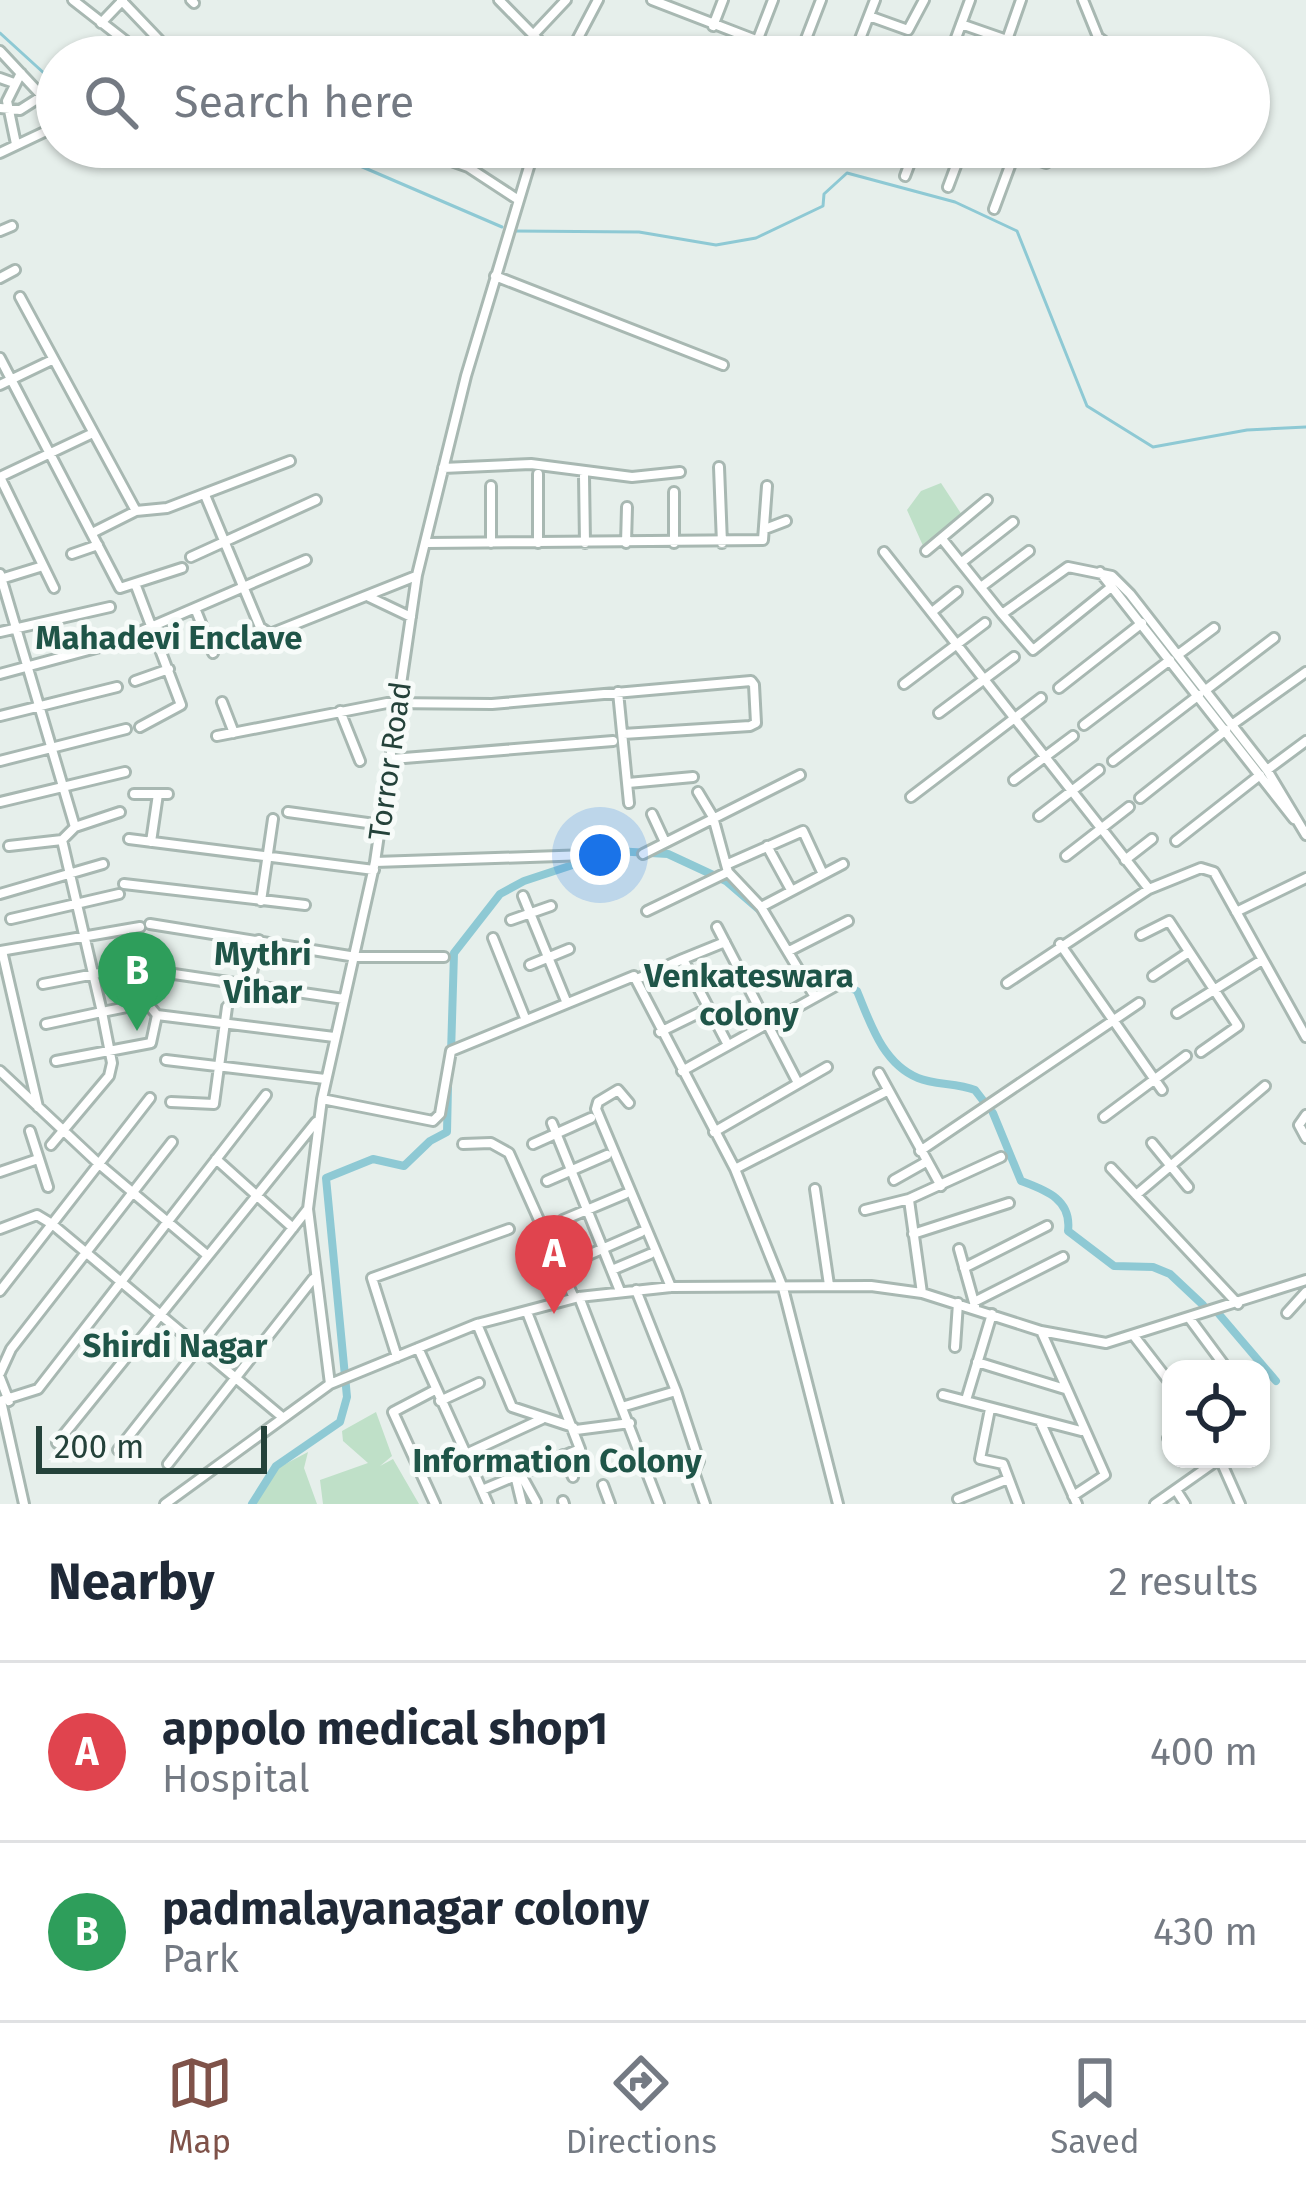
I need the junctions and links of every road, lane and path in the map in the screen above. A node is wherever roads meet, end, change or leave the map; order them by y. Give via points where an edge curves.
1 (73, 0) edge
2 (122, 0) edge
3 (566, 0) edge
4 (598, 0) edge
5 (652, 0) edge
6 (723, 0) edge
7 (773, 0) edge
8 (820, 0) edge
9 (874, 0) edge
10 (924, 0) edge
11 (970, 0) edge
12 (1021, 0) edge
13 (1083, 0) edge
14 (502, 1) edge
15 (869, 16) junction
16 (101, 22) junction
17 (961, 24) junction
18 (713, 26) junction
19 (534, 34) joint
20 (119, 36) edge
21 (156, 36) edge
22 (579, 36) edge
23 (743, 36) edge
24 (760, 36) edge
25 (807, 36) edge
26 (861, 36) edge
27 (957, 36) edge
28 (995, 36) edge
29 (1008, 36) edge
30 (1098, 36) edge
31 (0, 51) edge
32 (21, 73) junction
33 (0, 78) edge
34 (14, 83) junction
35 (36, 89) edge
36 (36, 100) edge
37 (4, 109) edge
38 (36, 135) edge
39 (16, 144) junction
40 (0, 153) edge
41 (470, 168) edge
42 (528, 168) edge
43 (908, 168) edge
44 (956, 168) edge
45 (1009, 168) edge
46 (905, 176) dead end
47 (949, 187) dead end
48 (517, 199) junction
49 (994, 209) dead end
50 (12, 226) dead end
51 (0, 231) edge
52 (15, 270) dead end
53 (495, 276) junction
54 (0, 278) edge
55 (20, 297) dead end
56 (0, 358) edge
57 (52, 360) junction
58 (723, 365) dead end
59 (13, 381) junction
60 (0, 385) edge
61 (93, 433) junction
62 (52, 453) junction
63 (290, 461) dead end
64 (719, 467) dead end
65 (443, 468) junction
66 (680, 472) dead end
67 (538, 474) dead end
68 (584, 476) dead end
69 (491, 486) dead end
70 (767, 486) dead end
71 (674, 492) dead end
72 (205, 494) junction
73 (316, 500) dead end
74 (987, 500) dead end
75 (627, 507) dead end
76 (136, 511) junction
77 (786, 521) dead end
78 (1013, 523) dead end
79 (764, 529) junction
80 (92, 533) junction
81 (942, 539) junction
82 (426, 542) junction
83 (224, 543) junction
84 (491, 543) junction
85 (538, 543) junction
86 (585, 543) junction
87 (626, 543) junction
88 (674, 543) junction
89 (722, 543) junction
90 (98, 545) junction
91 (926, 551) dead end
92 (1029, 551) dead end
93 (884, 552) dead end
94 (72, 554) dead end
95 (191, 557) dead end
96 (306, 560) dead end
97 (962, 562) junction
98 (43, 566) junction
99 (182, 568) dead end
100 (1100, 572) junction
101 (417, 575) junction
102 (1, 578) edge
103 (136, 586) junction
104 (243, 587) junction
105 (981, 587) junction
106 (54, 588) dead end
107 (1110, 588) junction
108 (957, 592) dead end
109 (368, 596) junction
110 (1130, 603) junction
111 (110, 607) dead end
112 (194, 608) junction
113 (932, 612) junction
114 (1002, 614) junction
115 (411, 617) junction
116 (985, 623) dead end
117 (1142, 623) junction
118 (20, 626) junction
119 (153, 627) junction
120 (1214, 628) dead end
121 (0, 632) edge
122 (130, 636) dead end
123 (1274, 638) dead end
124 (111, 644) dead end
125 (956, 644) junction
126 (214, 653) dead end
127 (1014, 657) dead end
128 (1175, 657) junction
129 (31, 668) junction
130 (169, 669) junction
131 (1306, 672) edge
132 (0, 674) edge
133 (984, 680) junction
134 (135, 681) dead end
135 (904, 683) dead end
136 (117, 687) dead end
137 (1059, 688) dead end
138 (618, 692) junction
139 (1203, 692) junction
140 (1041, 698) dead end
141 (222, 702) dead end
142 (399, 705) junction
143 (42, 706) junction
144 (340, 711) junction
145 (939, 713) dead end
146 (0, 716) edge
147 (1014, 718) junction
148 (1084, 725) dead end
149 (140, 727) dead end
150 (1230, 727) junction
151 (125, 729) dead end
152 (235, 733) junction
153 (623, 734) junction
154 (217, 736) dead end
155 (1073, 736) dead end
156 (613, 741) dead end
157 (1302, 744) edge
158 (53, 747) junction
159 (1306, 756) edge
160 (1044, 757) junction
161 (392, 759) junction
162 (1113, 760) dead end
163 (0, 761) edge
164 (360, 761) dead end
165 (1099, 770) dead end
166 (125, 772) dead end
167 (1264, 773) junction
168 (800, 775) dead end
169 (693, 778) dead end
170 (1014, 780) dead end
171 (628, 783) junction
172 (65, 788) junction
173 (698, 792) dead end
174 (1072, 792) junction
175 (134, 794) dead end
176 (910, 797) dead end
177 (1140, 798) dead end
178 (0, 802) edge
179 (629, 802) dead end
180 (1130, 807) dead end
181 (120, 812) dead end
182 (288, 812) dead end
183 (652, 814) dead end
184 (1040, 816) dead end
185 (713, 817) junction
186 (273, 819) dead end
187 (382, 825) junction
188 (75, 827) junction
189 (1101, 829) junction
190 (1306, 835) edge
191 (130, 838) dead end
192 (1152, 839) dead end
193 (62, 840) junction
194 (1176, 841) dead end
195 (152, 842) junction
196 (665, 842) junction
197 (9, 846) dead end
198 (767, 846) junction
199 (588, 854) dead end
200 (643, 854) dead end
201 (267, 855) junction
202 (1066, 856) dead end
203 (1125, 860) junction
204 (103, 864) dead end
205 (843, 864) dead end
206 (375, 866) junction
207 (728, 868) junction
208 (822, 872) junction
209 (71, 875) junction
210 (1306, 878) edge
211 (124, 884) dead end
212 (790, 888) junction
213 (1149, 889) junction
214 (0, 894) edge
215 (118, 894) dead end
216 (523, 896) dead end
217 (261, 901) junction
218 (77, 904) junction
219 (305, 905) dead end
220 (551, 906) dead end
221 (761, 907) junction
222 (647, 911) dead end
223 (1236, 911) junction
224 (530, 914) junction
225 (11, 919) dead end
226 (511, 920) dead end
227 (848, 921) dead end
228 (717, 927) dead end
229 (84, 935) junction
230 (1141, 935) dead end
231 (493, 938) dead end
232 (259, 940) junction
233 (725, 942) junction
234 (1060, 944) junction
235 (569, 949) dead end
236 (1, 951) edge
237 (789, 951) junction
238 (1189, 952) junction
239 (356, 957) junction
240 (445, 957) dead end
241 (548, 957) junction
242 (683, 959) junction
243 (1262, 959) junction
244 (157, 962) dead end
245 (530, 965) dead end
246 (94, 974) junction
247 (174, 974) dead end
248 (1153, 976) dead end
249 (637, 979) junction
250 (250, 982) junction
251 (842, 982) dead end
252 (1007, 983) dead end
253 (44, 984) dead end
254 (1214, 990) junction
255 (815, 997) junction
256 (344, 999) junction
257 (566, 1001) junction
258 (1139, 1003) dead end
259 (227, 1006) dead end
260 (709, 1008) junction
261 (102, 1012) junction
262 (1177, 1013) dead end
263 (157, 1015) junction
264 (525, 1018) junction
265 (1113, 1021) junction
266 (46, 1024) dead end
267 (766, 1024) junction
268 (225, 1025) junction
269 (660, 1032) junction
270 (334, 1037) junction
271 (1306, 1037) edge
272 (728, 1046) junction
273 (110, 1048) junction
274 (1201, 1052) dead end
275 (1186, 1056) dead end
276 (166, 1060) dead end
277 (56, 1061) dead end
278 (219, 1066) junction
279 (827, 1067) dead end
280 (0, 1071) edge
281 (682, 1071) junction
282 (879, 1073) dead end
283 (325, 1079) junction
284 (1155, 1080) junction
285 (798, 1083) junction
286 (1265, 1086) dead end
287 (1162, 1090) dead end
288 (887, 1091) junction
289 (266, 1095) dead end
290 (150, 1098) dead end
291 (322, 1099) junction
292 (171, 1102) dead end
293 (629, 1103) dead end
294 (38, 1109) junction
295 (1306, 1115) edge
296 (1104, 1117) dead end
297 (591, 1118) dead end
298 (319, 1119) junction
299 (552, 1123) dead end
300 (31, 1131) dead end
301 (63, 1132) junction
302 (714, 1132) junction
303 (556, 1134) junction
304 (1306, 1138) edge
305 (172, 1142) dead end
306 (1152, 1143) dead end
307 (464, 1144) dead end
308 (533, 1144) dead end
309 (51, 1145) dead end
310 (920, 1151) junction
311 (607, 1155) dead end
312 (1001, 1157) dead end
313 (38, 1159) junction
314 (216, 1159) junction
315 (926, 1162) junction
316 (99, 1165) junction
317 (1171, 1165) junction
318 (1111, 1168) dead end
319 (735, 1169) junction
320 (571, 1171) junction
321 (0, 1172) edge
322 (894, 1180) dead end
323 (548, 1181) dead end
324 (940, 1186) junction
325 (48, 1187) dead end
326 (1188, 1187) dead end
327 (815, 1190) dead end
328 (132, 1193) junction
329 (625, 1194) dead end
330 (256, 1195) junction
331 (1136, 1195) junction
332 (909, 1199) junction
333 (1009, 1203) dead end
334 (308, 1209) junction
335 (587, 1210) junction
336 (865, 1210) dead end
337 (563, 1220) dead end
338 (166, 1221) junction
339 (52, 1224) junction
340 (1048, 1226) dead end
341 (293, 1228) junction
342 (0, 1229) edge
343 (509, 1229) dead end
344 (640, 1232) dead end
345 (913, 1234) junction
346 (603, 1248) junction
347 (958, 1249) dead end
348 (90, 1253) junction
349 (650, 1253) dead end
350 (207, 1255) junction
351 (1063, 1257) dead end
352 (579, 1258) dead end
353 (964, 1268) junction
354 (612, 1270) junction
355 (313, 1279) junction
356 (124, 1280) junction
357 (1306, 1280) edge
358 (829, 1285) junction
359 (671, 1287) junction
360 (783, 1288) junction
361 (636, 1290) junction
362 (620, 1291) junction
363 (0, 1292) edge
364 (1306, 1292) edge
365 (922, 1293) junction
366 (576, 1298) junction
367 (958, 1303) junction
368 (1238, 1304) junction
369 (974, 1305) junction
370 (161, 1311) junction
371 (526, 1312) junction
372 (1287, 1313) dead end
373 (992, 1314) junction
374 (1190, 1319) junction
375 (477, 1324) junction
376 (1041, 1331) junction
377 (1135, 1336) junction
378 (200, 1345) junction
379 (955, 1347) dead end
380 (418, 1348) junction
381 (397, 1357) junction
382 (1220, 1360) edge
383 (977, 1362) junction
384 (1162, 1372) edge
385 (0, 1376) edge
386 (235, 1376) junction
387 (478, 1382) dead end
388 (330, 1384) junction
389 (1065, 1389) junction
390 (435, 1390) junction
391 (676, 1391) junction
392 (943, 1395) dead end
393 (966, 1400) junction
394 (3, 1401) edge
395 (440, 1401) junction
396 (625, 1406) junction
397 (990, 1408) junction
398 (281, 1417) junction
399 (542, 1419) junction
400 (1039, 1420) junction
401 (630, 1423) junction
402 (574, 1428) junction
403 (1083, 1432) junction
404 (57, 1444) dead end
405 (118, 1450) dead end
406 (466, 1454) junction
407 (563, 1455) junction
408 (168, 1464) dead end
409 (1207, 1468) edge
410 (1223, 1468) edge
411 (518, 1474) junction
412 (572, 1477) dead end
413 (1008, 1479) junction
414 (603, 1485) dead end
415 (482, 1490) junction
416 (1176, 1490) junction
417 (958, 1499) dead end
418 (1075, 1500) edge
419 (536, 1502) edge
420 (485, 1503) edge
421 (24, 1504) edge
422 (165, 1504) edge
423 (435, 1504) edge
424 (522, 1504) edge
425 (610, 1504) edge
426 (658, 1504) edge
427 (705, 1504) edge
428 (838, 1504) edge
429 (1018, 1504) edge
430 (1155, 1504) edge
431 (1186, 1504) edge
432 (1240, 1504) edge

1 - 16 street
2 - 16 street
2 - 21 street
3 - 19 street
4 - 22 street
5 - 18 street
6 - 18 street
7 - 24 street
8 - 25 street
9 - 15 street
10 - 15 street via 908,30
11 - 17 street
12 - 29 street
13 - 30 street
14 - 19 street
15 - 26 street
16 - 20 street
17 - 27 street
17 - 28 street
18 - 23 street
31 - 32 street
32 - 34 street
32 - 35 street
33 - 34 street
34 - 37 street
36 - 37 street
37 - 39 street
38 - 39 street
39 - 40 street
41 - 48 street
42 - 48 street, Torror Road
43 - 46 street
44 - 47 street
45 - 49 street
48 - 53 street, Torror Road
50 - 51 street
52 - 54 street
53 - 58 street
53 - 65 street, Torror Road
55 - 57 street
56 - 59 street
57 - 59 street
57 - 61 street
59 - 60 street
59 - 62 street
61 - 62 street
61 - 76 street
62 - 80 street
62 - 98 street via 0,477
63 - 72 street
64 - 89 street
65 - 66 street
65 - 82 street, Torror Road
67 - 85 street
68 - 86 street
69 - 84 street
70 - 79 street
71 - 88 street
72 - 76 street
72 - 83 street
73 - 83 street
74 - 81 street
75 - 87 street
76 - 80 street
77 - 79 street
78 - 97 street
79 - 89 street via 763,540
80 - 90 street
81 - 91 street
81 - 97 street
82 - 84 street
82 - 101 street, Torror Road
83 - 95 street
83 - 104 street
84 - 85 street
85 - 86 street
86 - 87 street
87 - 88 street
88 - 89 street
90 - 94 street
90 - 103 street via 120,588
92 - 105 street
93 - 113 street
96 - 104 street
97 - 105 street
98 - 102 street
98 - 106 street
99 - 103 street
100 - 107 street
100 - 110 street
100 - 114 street via 1063,570
101 - 109 street
101 - 115 street, Torror Road
102 - 118 street
103 - 119 street
104 - 109 street via 260,627 277,635
104 - 112 street
105 - 114 street
107 - 110 street
107 - 114 street via 1033,650
108 - 113 street
109 - 115 street
110 - 117 street
110 - 128 street
111 - 118 street
112 - 119 street
112 - 126 street
113 - 125 street
115 - 142 street, Torror Road
116 - 125 street
117 - 128 street
117 - 137 street
118 - 121 street
118 - 129 street
119 - 122 street
119 - 130 street
120 - 128 street
123 - 139 street
124 - 129 street
125 - 133 street
125 - 135 street
127 - 133 street
128 - 139 street
128 - 148 street
129 - 132 street
129 - 143 street
130 - 134 street
130 - 149 street via 179,708
131 - 150 street
133 - 145 street
133 - 147 street
136 - 143 street
138 - 142 street
138 - 153 street
138 - 153 street via 751,681 756,690 750,726
139 - 150 street
139 - 162 street
140 - 147 street
141 - 152 street
142 - 144 street
142 - 161 street, Torror Road
143 - 146 street
143 - 158 street
144 - 152 street
144 - 164 street
147 - 160 street
147 - 176 street
150 - 167 street
150 - 177 street
151 - 158 street
152 - 154 street
153 - 171 street
155 - 160 street
156 - 161 street
157 - 159 street
157 - 167 street
158 - 163 street
158 - 172 street
160 - 170 street
160 - 174 street
161 - 187 street, Torror Road
165 - 174 street
166 - 172 street
167 - 190 street
167 - 194 street
168 - 185 street
169 - 171 street
171 - 179 street
172 - 178 street
172 - 188 street
173 - 185 street
174 - 184 street
174 - 189 street
175 - 195 street via 163,794
180 - 189 street
181 - 188 street
182 - 187 street
183 - 196 street
185 - 196 street
185 - 207 street
186 - 201 street
187 - 206 street, Torror Road
188 - 193 street
189 - 202 street
189 - 203 street
191 - 195 street
192 - 203 street
193 - 197 street
193 - 209 street
195 - 201 street
196 - 200 street
198 - 207 street
198 - 208 street via 803,831
198 - 212 street
199 - 206 street
201 - 206 street
201 - 217 street
203 - 213 street
204 - 209 street
205 - 208 street
206 - 239 street, Torror Road
207 - 221 street
207 - 222 street
208 - 212 street
209 - 214 street
209 - 218 street
210 - 223 street
211 - 217 street
212 - 221 street
213 - 223 street via 1210,869
213 - 234 street
215 - 218 street
216 - 224 street
217 - 219 street
218 - 225 street
218 - 229 street
220 - 224 street
221 - 237 street
223 - 243 street
224 - 226 street
224 - 241 street
227 - 237 street
228 - 233 street
229 - 232 street via 145,925
229 - 236 street
229 - 246 street
230 - 238 street via 1168,921
231 - 264 street
232 - 239 street
232 - 250 street
233 - 242 street
233 - 267 street
234 - 252 street
234 - 265 street
235 - 241 street
236 - 294 street
237 - 255 street
238 - 248 street
238 - 254 street
239 - 240 street
239 - 256 street, Torror Road
241 - 245 street
241 - 257 street
242 - 249 street
242 - 260 street
243 - 254 street
243 - 271 street
244 - 246 street
246 - 253 street
246 - 261 street
247 - 250 street
249 - 257 street via 629,975
249 - 269 street
250 - 256 street
251 - 255 street
254 - 262 street
254 - 274 street via 1238,1026
255 - 267 street
256 - 270 street, Torror Road
257 - 264 street
258 - 265 street
259 - 268 street
260 - 269 street
260 - 272 street
261 - 263 street via 147,1003
261 - 266 street
261 - 273 street
263 - 268 street
263 - 273 street via 151,1043
264 - 291 street via 451,1051 433,1121
265 - 284 street
265 - 310 street
267 - 272 street
267 - 285 street
268 - 270 street
268 - 278 street
269 - 281 street
270 - 283 street, Torror Road
272 - 281 street
273 - 277 street
273 - 301 street via 109,1076
275 - 284 street
276 - 278 street
278 - 283 street
278 - 292 street via 213,1105
279 - 285 street
280 - 294 street
281 - 302 street
282 - 288 street
283 - 291 street, Torror Road
284 - 287 street
284 - 296 street
285 - 302 street
286 - 317 street
288 - 310 street
288 - 319 street
289 - 314 street
290 - 316 street
291 - 298 street, Torror Road
293 - 359 street via 618,1090 596,1109
294 - 301 street
295 - 304 street via 1298,1125
297 - 303 street
298 - 330 street
298 - 334 street, Torror Road
299 - 303 street
300 - 313 street
301 - 309 street
301 - 316 street
302 - 319 street
303 - 308 street
303 - 320 street
305 - 328 street
306 - 317 street
307 - 366 street via 491,1143 509,1153
310 - 315 street
311 - 320 street
312 - 324 street
313 - 321 street
313 - 325 street
314 - 330 street
314 - 338 street
315 - 322 street
315 - 324 street
316 - 328 street
316 - 339 street
317 - 326 street
317 - 331 street
318 - 331 street
319 - 360 street
320 - 323 street
320 - 335 street
324 - 332 street
327 - 358 street
328 - 338 street
328 - 348 street
329 - 335 street
330 - 341 street
330 - 350 street
331 - 368 street
332 - 336 street
332 - 345 street
333 - 345 street
334 - 341 street
334 - 355 street, Torror Road
335 - 337 street
335 - 346 street
338 - 350 street
338 - 356 street
339 - 342 street via 38,1215
339 - 348 street
339 - 363 street
340 - 353 street
341 - 378 street
343 - 381 street via 372,1278
344 - 346 street
345 - 365 street
346 - 352 street
346 - 354 street
347 - 353 street
348 - 356 street
348 - 385 street via 10,1349
349 - 354 street
350 - 370 street
351 - 369 street
353 - 369 street
354 - 362 street
355 - 386 street
355 - 388 street, Torror Road
356 - 370 street
356 - 394 street via 38,1390
357 - 368 street
358 - 360 street
358 - 365 street
359 - 360 street
359 - 361 street
360 - 428 street
361 - 362 street
361 - 391 street
362 - 366 street
364 - 372 street
365 - 367 street
366 - 371 street
366 - 396 street
367 - 369 street
367 - 379 street
368 - 374 street
369 - 373 street
370 - 378 street
370 - 404 street
371 - 375 street
371 - 402 street
373 - 376 street
373 - 383 street
374 - 377 street
374 - 382 street
375 - 380 street
375 - 399 street via 512,1407
376 - 377 street via 1106,1343
376 - 389 street
377 - 384 street
378 - 386 street
378 - 405 street
380 - 381 street
380 - 390 street
381 - 388 street
383 - 389 street
383 - 393 street
385 - 394 street
386 - 398 street
386 - 408 street
387 - 395 street
388 - 398 street
389 - 403 street
390 - 395 street
390 - 423 street via 394,1412
391 - 396 street
391 - 427 street
392 - 393 street
393 - 397 street
394 - 421 street
395 - 406 street
396 - 401 street
397 - 400 street
397 - 413 street via 980,1459 1001,1462
398 - 422 street
399 - 402 street
399 - 406 street
400 - 403 street
400 - 418 street
401 - 402 street
401 - 426 street
402 - 407 street via 580,1449
403 - 418 street via 1105,1475
406 - 415 street
407 - 411 street
407 - 412 street
409 - 416 street
410 - 432 street
411 - 415 street
411 - 419 street
411 - 424 street
413 - 417 street
413 - 429 street
414 - 425 street
415 - 420 street
416 - 430 street
416 - 431 street

